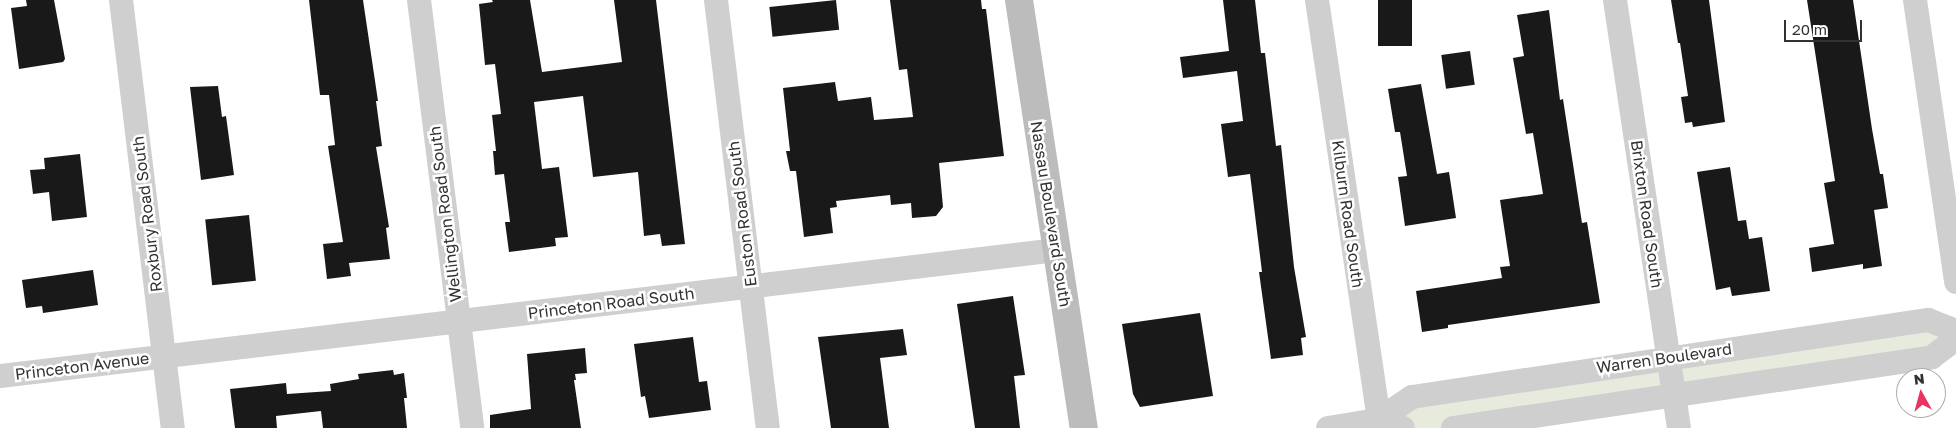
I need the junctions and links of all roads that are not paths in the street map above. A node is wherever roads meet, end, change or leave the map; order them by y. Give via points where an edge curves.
1 (121, 0) edge
2 (419, 0) edge
3 (716, 0) edge
4 (1019, 0) edge
5 (1317, 0) edge
6 (1615, 0) edge
7 (1915, 0) edge
8 (1057, 250) junction
9 (1956, 282) edge
10 (751, 286) junction
11 (458, 321) junction
12 (1956, 331) edge
13 (1956, 339) edge
14 (165, 356) junction
15 (1668, 358) junction
16 (0, 376) edge
17 (1674, 396) junction
18 (1379, 424) edge
19 (173, 428) edge
20 (472, 428) edge
21 (768, 428) edge
22 (1084, 428) edge
23 (1328, 428) edge
24 (1403, 428) edge
25 (1453, 428) edge
26 (1678, 428) edge

1 - 14 street, Roxbury Road South
2 - 11 street, Wellington Road South
3 - 10 street, Euston Road South
4 - 8 main road, Nassau Boulevard South
5 - 18 street, Kilburn Road South
6 - 15 street, Brixton Road South
7 - 9 street
8 - 10 street, Princeton Road South
8 - 22 main road, Nassau Boulevard South
10 - 11 street, Princeton Road South
10 - 21 street, Euston Road South
11 - 14 street, Princeton Road South
11 - 20 street, Wellington Road South
12 - 15 street, Warren Boulevard via 1928,320
13 - 17 street via 1932,357
14 - 16 street, Princeton Avenue
14 - 19 street, Roxbury Road South
15 - 17 street, Brixton Road South
15 - 18 street, Warren Boulevard via 1412,397
17 - 25 street
17 - 26 street, Brixton Road South
18 - 23 street, Warren Boulevard
18 - 24 street, Warren Boulevard

